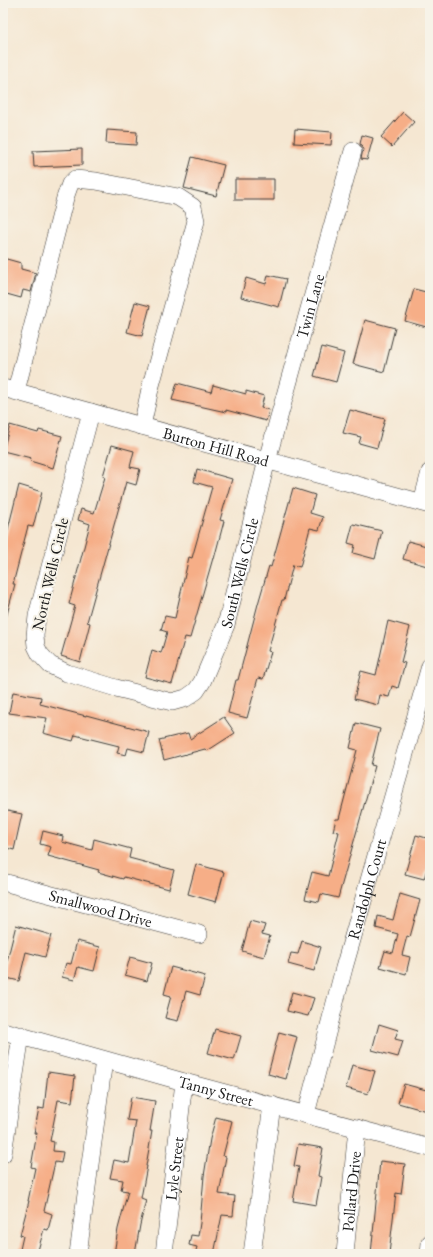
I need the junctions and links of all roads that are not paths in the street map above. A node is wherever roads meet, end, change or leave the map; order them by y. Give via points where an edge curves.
1 (353, 151) dead end
2 (9, 390) edge
3 (91, 412) junction
4 (142, 426) junction
5 (267, 460) junction
6 (430, 472) edge
7 (426, 504) edge
8 (430, 666) edge
9 (202, 682) joint
10 (3, 882) edge
11 (199, 934) dead end
12 (3, 1031) edge
13 (21, 1036) junction
14 (104, 1060) junction
15 (184, 1082) junction
16 (272, 1105) junction
17 (306, 1114) junction
18 (357, 1128) junction
19 (430, 1148) edge
20 (3, 1154) edge
21 (430, 1243) edge
22 (78, 1254) edge
23 (164, 1254) edge
24 (252, 1254) edge
25 (345, 1254) edge
26 (429, 1254) edge

1 - 5 street, Twin Lane
2 - 3 street, Burton Hill Road
2 - 4 street via 70,184 76,179 96,181 178,197 193,207 196,221
3 - 4 street, Burton Hill Road
3 - 9 street, North Wells Circle via 37,616 36,646 50,664 67,673 172,702 186,698 196,691
4 - 5 street, Burton Hill Road
5 - 7 street, Burton Hill Road
5 - 9 street, South Wells Circle via 226,625
6 - 7 street
8 - 17 street, Randolph Court via 344,968
10 - 11 street, Smallwood Drive
12 - 13 street, Tanny Street
13 - 14 street, Tanny Street
13 - 20 street
14 - 15 street, Tanny Street
14 - 22 street
15 - 16 street, Tanny Street
15 - 23 street, Lyle Street
16 - 17 street, Tanny Street
16 - 24 street
17 - 18 street, Tanny Street
18 - 19 street, Tanny Street
18 - 25 street, Pollard Drive
21 - 26 street

